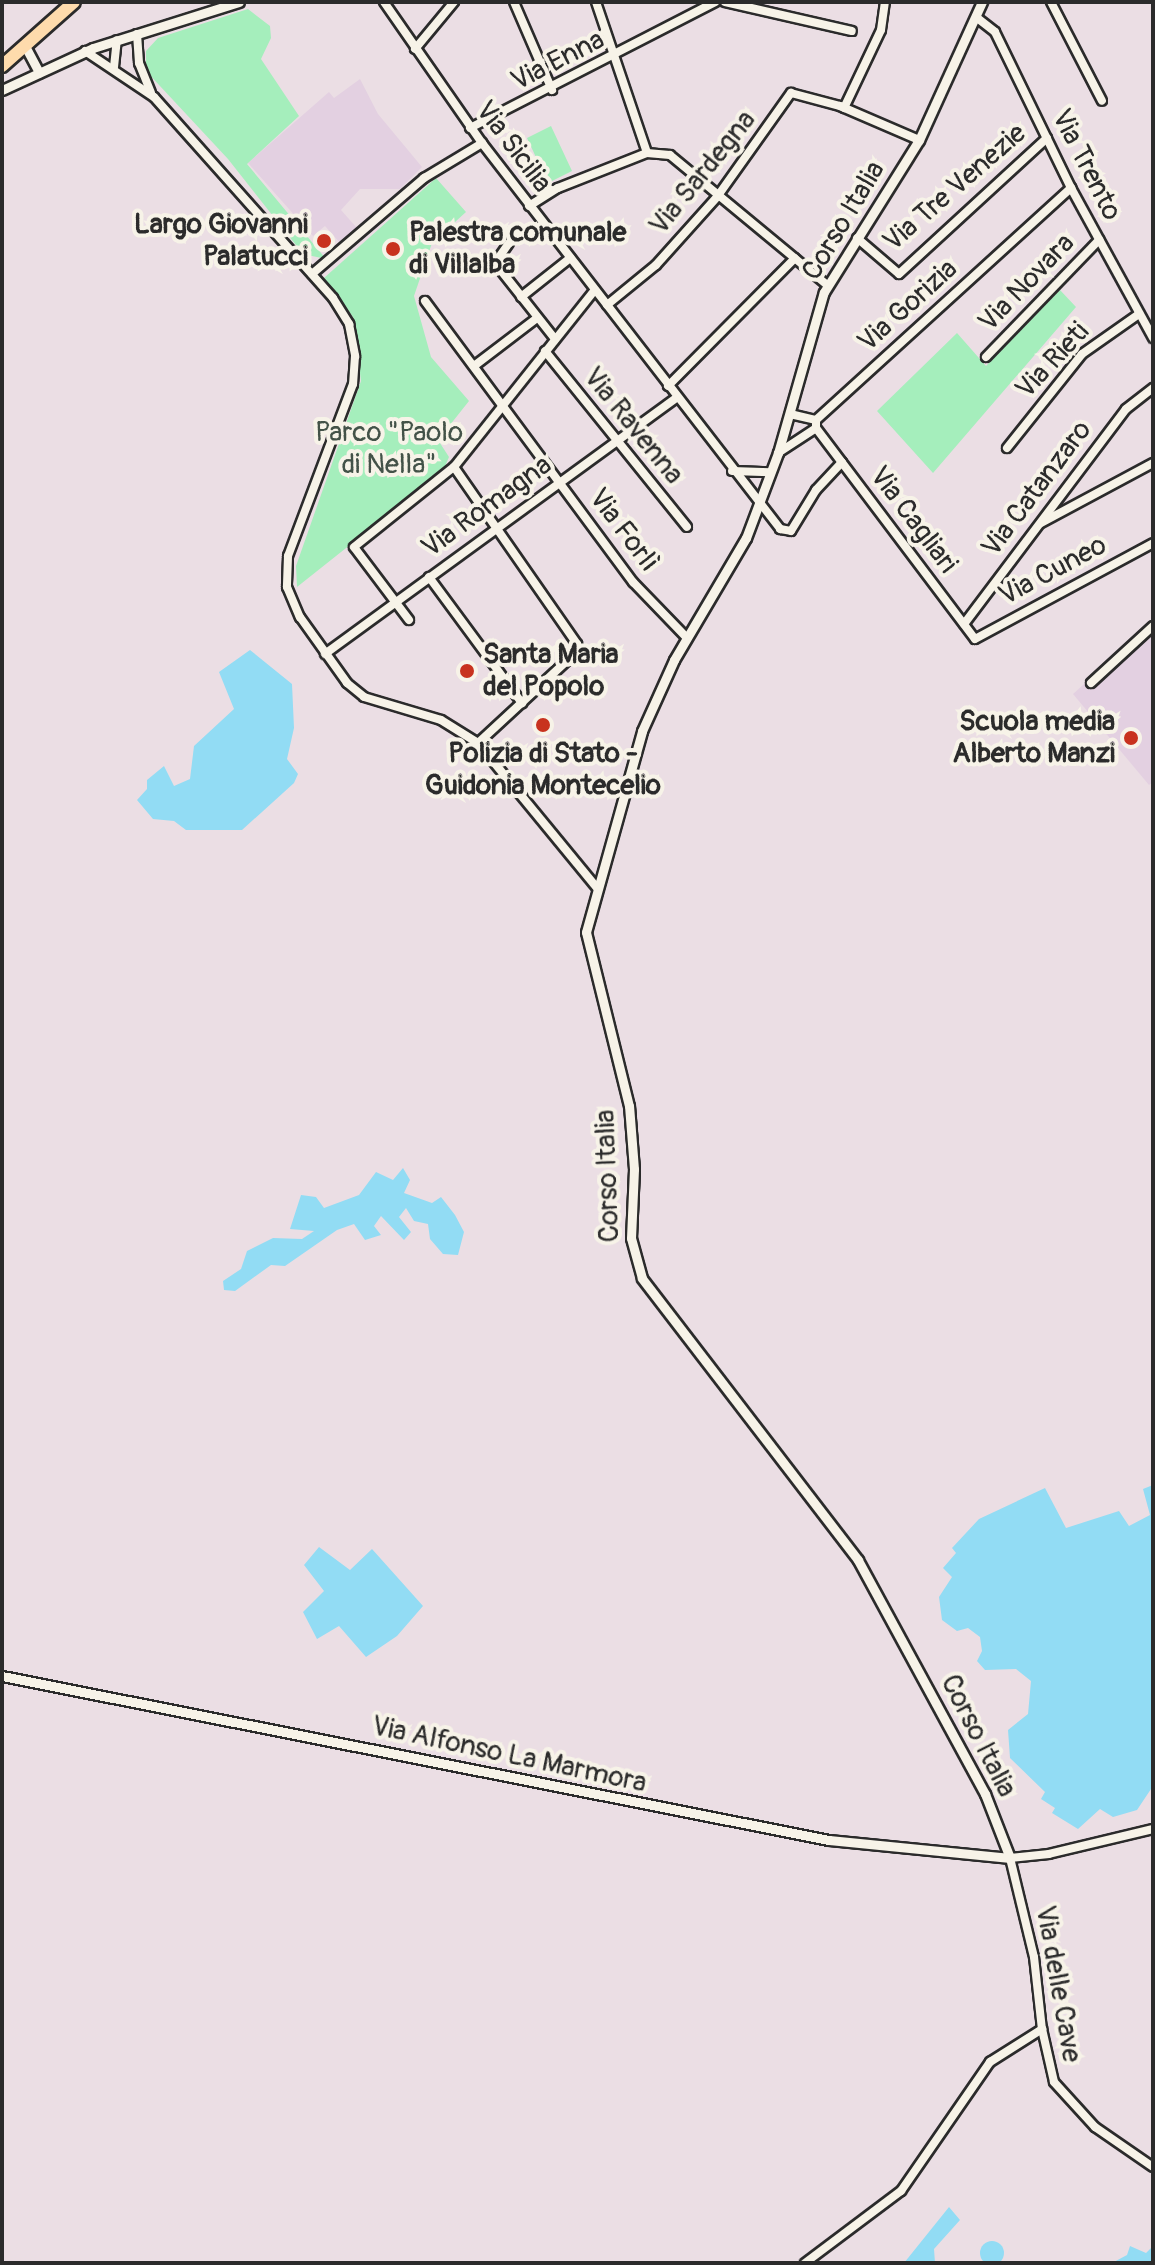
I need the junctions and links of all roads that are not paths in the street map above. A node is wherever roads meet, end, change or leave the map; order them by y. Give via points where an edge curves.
1 (74, 2) edge
2 (239, 2) edge
3 (384, 2) edge
4 (454, 2) edge
5 (514, 2) edge
6 (596, 2) edge
7 (715, 2) edge
8 (725, 2) edge
9 (885, 2) edge
10 (982, 2) edge
11 (1051, 2) edge
12 (704, 5) edge
13 (976, 17) junction
14 (852, 31) dead end
15 (137, 34) junction
16 (117, 40) junction
17 (25, 46) junction
18 (415, 49) junction
19 (85, 51) junction
20 (617, 56) junction
21 (2, 66) edge
22 (114, 67) junction
23 (39, 72) junction
24 (2, 90) edge
25 (552, 90) junction
26 (154, 97) junction
27 (1102, 101) dead end
28 (844, 108) junction
29 (470, 128) junction
30 (1047, 138) junction
31 (919, 140) junction
32 (482, 143) junction
33 (647, 153) junction
34 (1071, 188) junction
35 (717, 197) junction
36 (529, 206) junction
37 (857, 238) junction
38 (1099, 240) junction
39 (509, 243) dead end
40 (570, 258) junction
41 (795, 258) junction
42 (312, 274) junction
43 (827, 285) junction
44 (595, 290) junction
45 (521, 297) junction
46 (425, 301) dead end
47 (607, 305) junction
48 (1139, 314) junction
49 (537, 318) junction
50 (1153, 338) edge
51 (555, 339) junction
52 (545, 351) junction
53 (986, 357) dead end
54 (474, 366) junction
55 (668, 386) junction
56 (1153, 388) edge
57 (676, 398) junction
58 (502, 404) junction
59 (790, 414) junction
60 (816, 424) junction
61 (617, 441) junction
62 (1007, 448) dead end
63 (778, 453) junction
64 (842, 462) junction
65 (1153, 463) edge
66 (454, 467) junction
67 (731, 471) junction
68 (770, 472) junction
69 (560, 482) junction
70 (757, 506) junction
71 (1036, 525) junction
72 (498, 527) junction
73 (687, 527) dead end
74 (1153, 543) edge
75 (429, 577) junction
76 (395, 601) junction
77 (409, 620) dead end
78 (964, 624) junction
79 (1153, 626) edge
80 (687, 638) junction
81 (975, 639) joint
82 (325, 654) junction
83 (1091, 683) dead end
84 (522, 703) junction
85 (478, 743) junction
86 (597, 888) junction
87 (2, 1676) edge
88 (1153, 1829) edge
89 (1010, 1858) junction
90 (1042, 2029) junction
91 (1153, 2167) edge
92 (805, 2263) edge

1 - 17 main road
2 - 15 street
3 - 18 street, Via Sicilia
4 - 18 street
5 - 25 street
6 - 20 street
7 - 12 street, Via Enna
8 - 14 street
9 - 28 street via 881,30
10 - 13 street, Corso Italia
11 - 27 street
12 - 20 street, Via Enna
13 - 30 street, Via Trento via 995,32
13 - 31 street, Corso Italia
15 - 16 street
15 - 26 street via 139,63
16 - 19 street
16 - 22 street
17 - 21 main road
17 - 23 street
18 - 29 street, Via Sicilia
19 - 22 street
19 - 23 street
20 - 25 street, Via Enna
20 - 33 street
22 - 26 street
23 - 24 street
25 - 29 street, Via Enna
26 - 42 street
28 - 31 street
28 - 35 street, Via Sardegna via 791,93
29 - 32 street, Via Sicilia
30 - 34 street, Via Trento
30 - 37 street, Via Tre Venezie via 899,274
31 - 37 street, Corso Italia
32 - 36 street, Via Sicilia
32 - 42 street via 424,178
33 - 35 street via 667,153
33 - 36 street via 558,188
34 - 38 street, Via Trento
34 - 60 street, Via Gorizia
35 - 41 street
35 - 47 street, Via Sardegna via 656,265
36 - 40 street, Via Sicilia
37 - 43 street, Corso Italia
38 - 48 street, Via Trento
38 - 53 street, Via Novara
39 - 45 street via 495,263
40 - 44 street, Via Sicilia
40 - 45 street
41 - 43 street
41 - 55 street
42 - 82 street via 347,320 355,356 351,391 286,570 290,597
43 - 59 street, Corso Italia
44 - 47 street, Via Sicilia
44 - 51 street
45 - 49 street
46 - 54 street, Via Forlì
47 - 55 street, Via Sicilia
48 - 50 street, Via Trento
48 - 62 street, Via Rieti via 1082,354
49 - 51 street
49 - 54 street
51 - 52 street
52 - 58 street
52 - 61 street, Via Ravenna
54 - 58 street, Via Forlì
55 - 57 street, Via Sicilia
56 - 71 street, Via Catanzaro via 1126,409
57 - 61 street, Via Romagna
57 - 67 street, Via Sicilia
58 - 66 street
58 - 69 street, Via Forlì
59 - 60 street
59 - 63 street, Corso Italia
60 - 63 street, Via Gorizia
60 - 64 street, Via Cagliari
61 - 69 street, Via Romagna
61 - 73 street, Via Ravenna
63 - 68 street, Corso Italia
64 - 70 street, Via Sicilia via 816,490 790,532 782,531
64 - 78 street, Via Cagliari
65 - 71 street
66 - 72 street
66 - 76 street via 354,547
67 - 68 street
67 - 70 street, Via Sicilia
68 - 70 street, Corso Italia
69 - 72 street, Via Romagna
69 - 80 street, Via Forlì via 633,582
70 - 80 street, Corso Italia via 741,548
71 - 78 street, Via Catanzaro
72 - 75 street, Via Romagna
72 - 84 street via 573,634 574,653
74 - 81 street, Via Cuneo
75 - 76 street, Via Romagna
75 - 84 street
76 - 77 street
76 - 82 street, Via Romagna
78 - 81 street, Via Cagliari
79 - 83 street
80 - 86 street, Corso Italia via 638,743
82 - 85 street via 364,697 441,720
84 - 85 street
85 - 86 street
86 - 89 street, Corso Italia via 586,936 629,1106 634,1169 631,1238 639,1272 664,1313 812,1494 858,1560 985,1794
87 - 89 street, Via Alfonso La Marmora via 829,1840
88 - 89 street
89 - 90 street, Via delle Cave via 1034,1957
90 - 91 street, Via delle Cave via 1062,2096 1123,2150
90 - 92 street via 1007,2047 982,2071 901,2191

